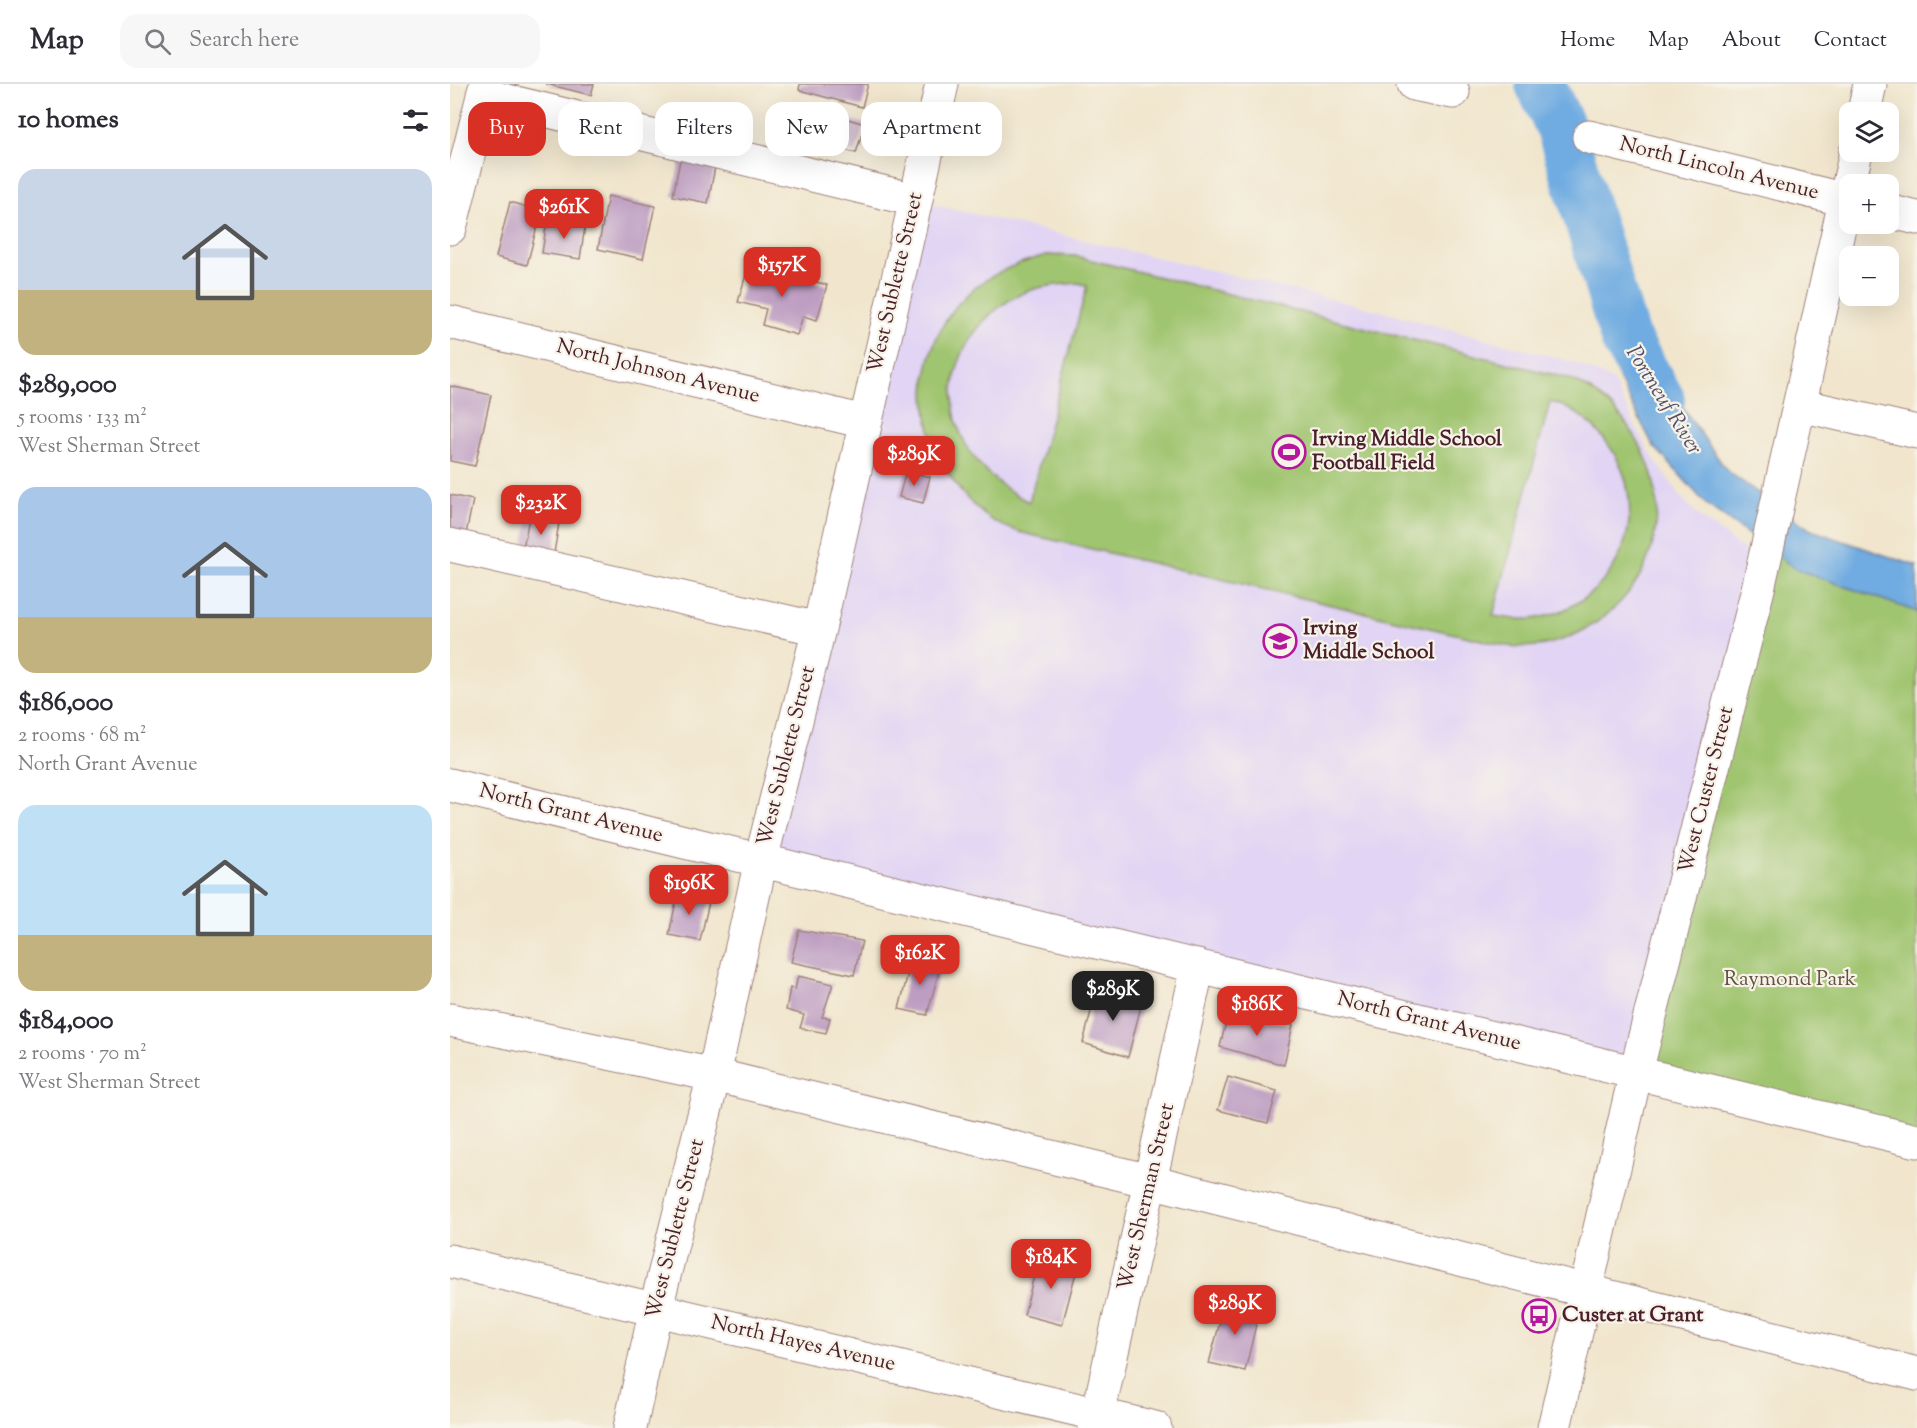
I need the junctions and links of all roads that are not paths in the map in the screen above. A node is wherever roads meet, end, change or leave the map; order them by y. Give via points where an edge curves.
1 (942, 84) edge
2 (1414, 84) edge
3 (1870, 84) edge
4 (484, 90) edge
5 (1453, 92) dead end
6 (1866, 102) edge
7 (1589, 137) dead end
8 (1839, 199) edge
9 (915, 200) junction
10 (1899, 214) edge
11 (1917, 218) edge
12 (450, 228) edge
13 (1840, 234) edge
14 (450, 322) edge
15 (1800, 405) junction
16 (865, 422) junction
17 (1917, 432) edge
18 (450, 545) edge
19 (819, 629) junction
20 (450, 785) edge
21 (761, 860) junction
22 (1198, 966) junction
23 (450, 1020) edge
24 (1636, 1072) junction
25 (714, 1075) junction
26 (1917, 1141) edge
27 (1150, 1181) junction
28 (450, 1261) edge
29 (1586, 1290) junction
30 (656, 1308) junction
31 (1917, 1374) edge
32 (1096, 1421) edge
33 (630, 1428) edge
34 (1155, 1428) edge
35 (1554, 1428) edge

1 - 9 street, West Sublette Street
2 - 5 street
3 - 6 street
4 - 9 street
4 - 12 street
7 - 8 street, North Lincoln Avenue
9 - 16 street, West Sublette Street
10 - 11 street
13 - 15 street, West Custer Street
14 - 16 street, North Johnson Avenue
15 - 17 street
15 - 24 street, West Custer Street via 1758,589
16 - 19 street, West Sublette Street
18 - 19 street
19 - 21 street, West Sublette Street
20 - 21 street, North Grant Avenue
21 - 22 street, North Grant Avenue
21 - 25 street, West Sublette Street
22 - 24 street, North Grant Avenue
22 - 27 street, West Sherman Street
23 - 25 street
24 - 26 street, North Grant Avenue
24 - 29 street, West Custer Street
25 - 27 street
25 - 30 street, West Sublette Street
27 - 29 street
27 - 32 street, West Sherman Street
28 - 30 street, North Hayes Avenue
29 - 31 street
29 - 35 street, West Custer Street
30 - 32 street, North Hayes Avenue
30 - 33 street, West Sublette Street
32 - 34 street, North Hayes Avenue

